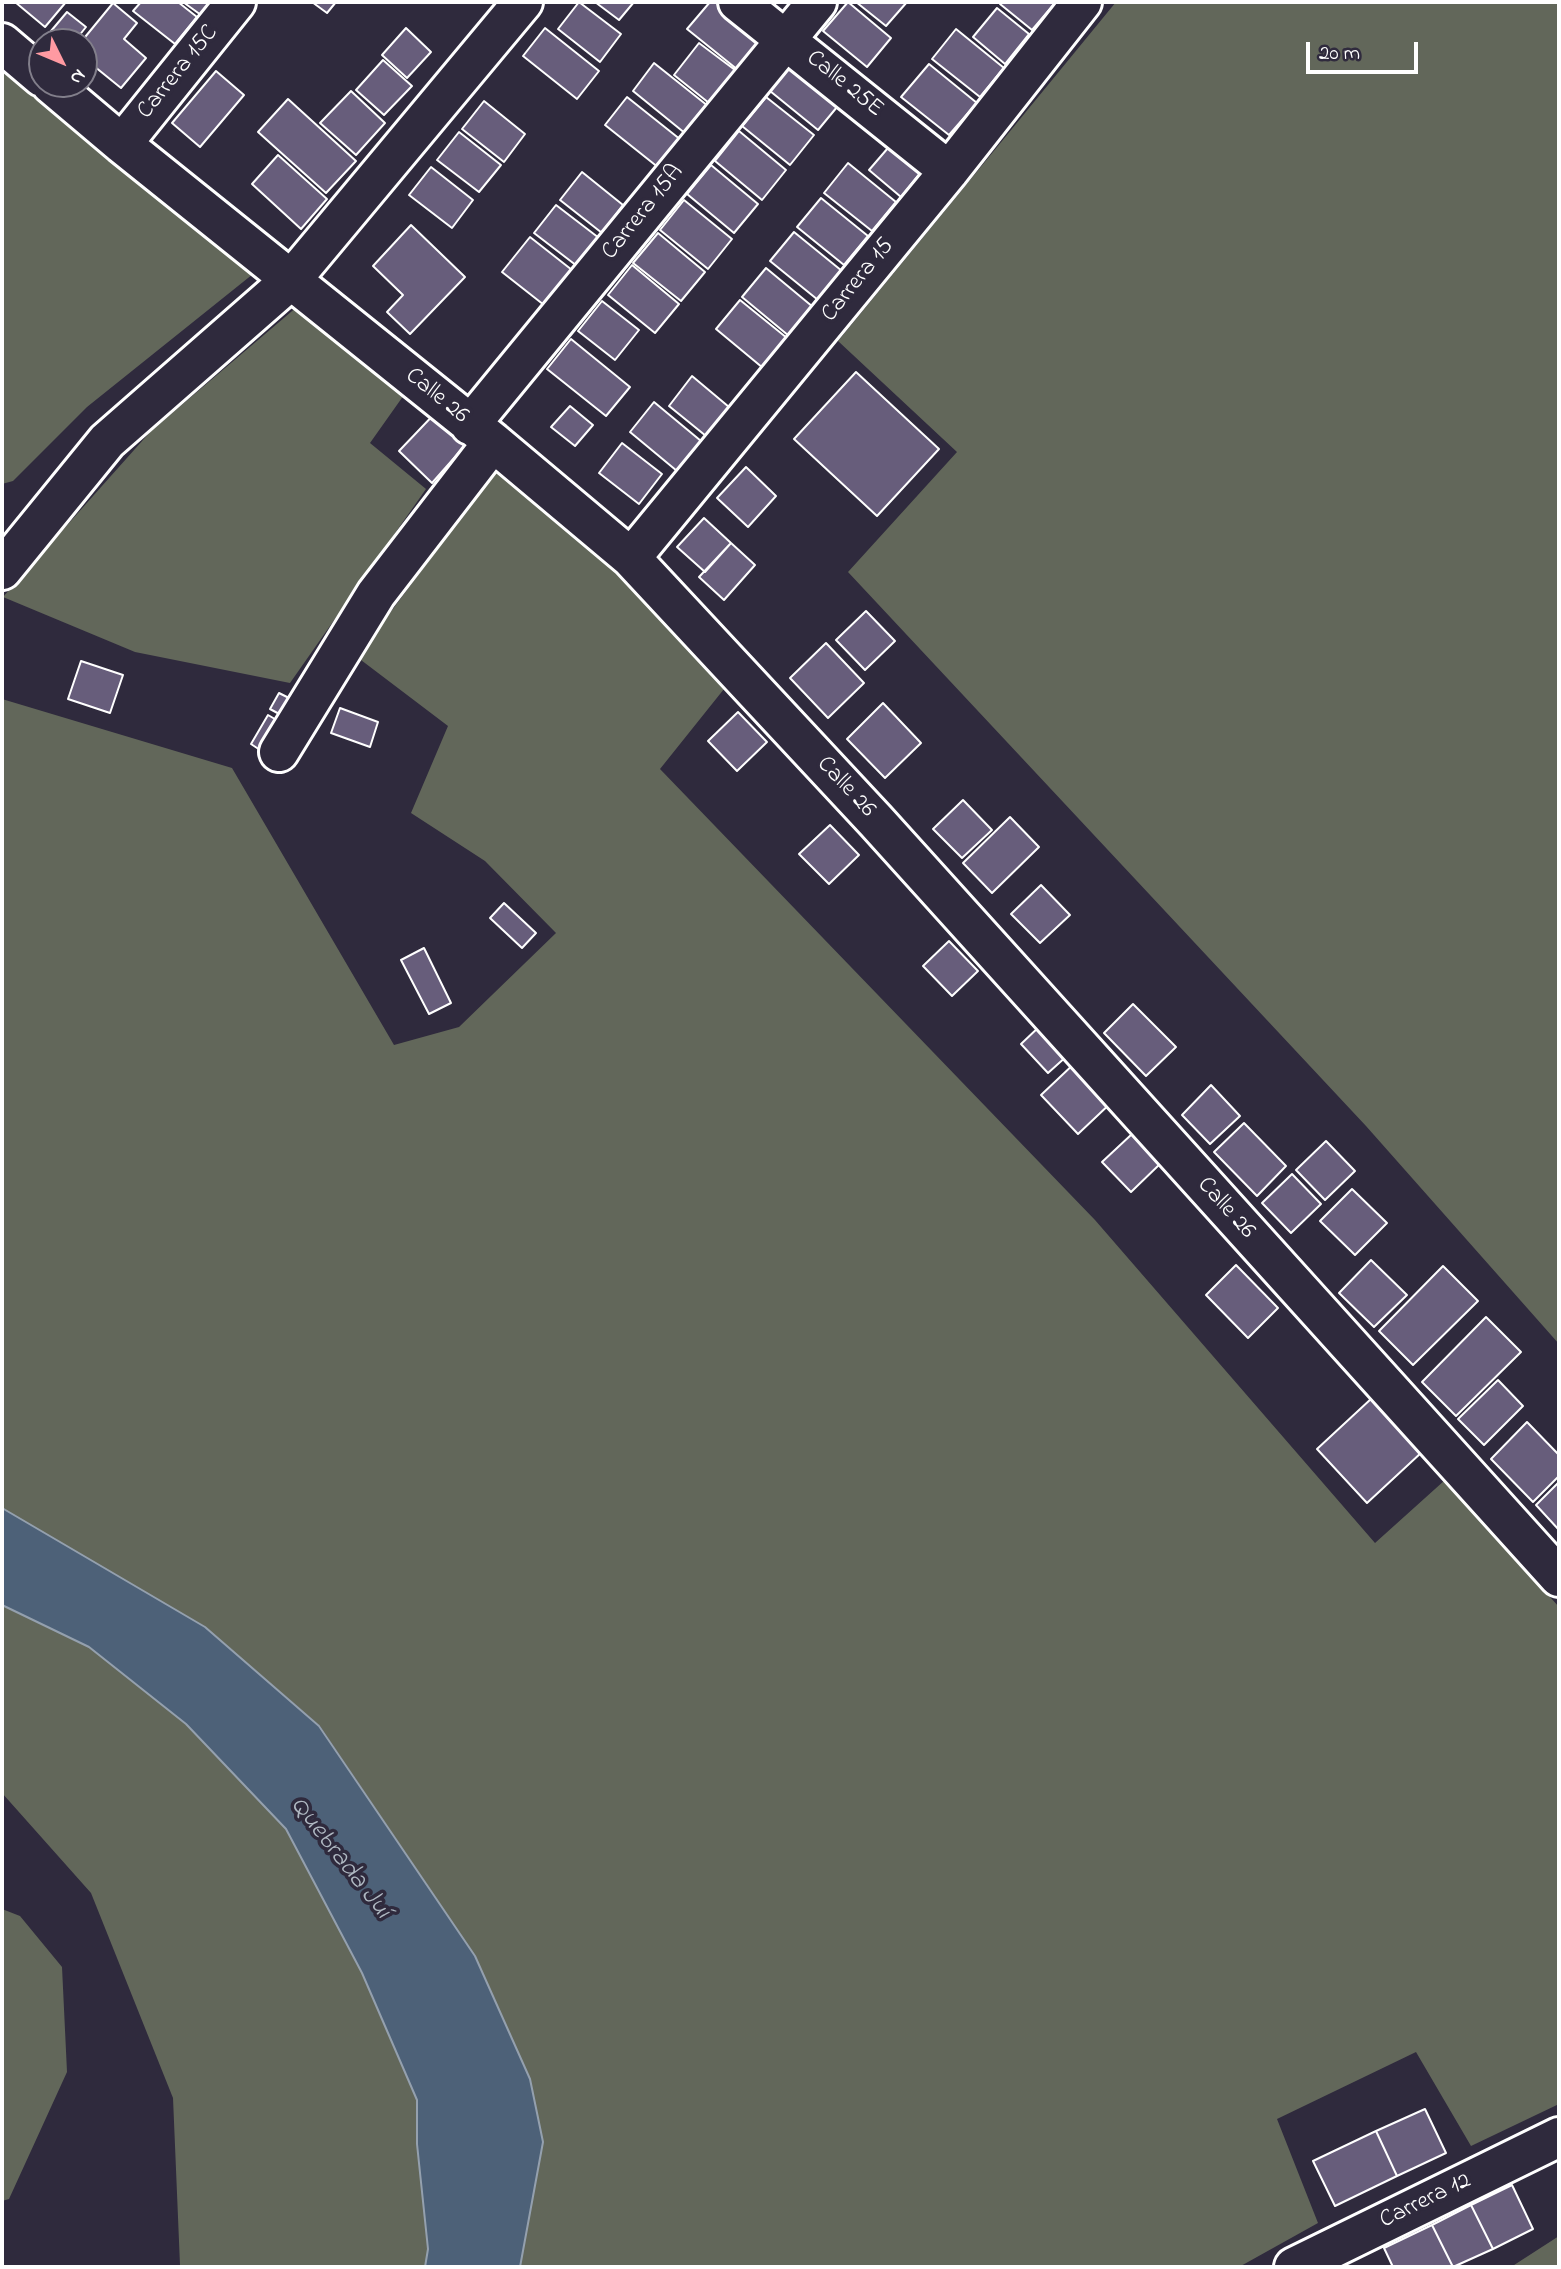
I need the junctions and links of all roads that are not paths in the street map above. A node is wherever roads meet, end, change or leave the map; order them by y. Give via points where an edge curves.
1 (236, 2) edge
2 (523, 2) edge
3 (738, 2) edge
4 (817, 2) edge
5 (1082, 2) edge
6 (787, 39) junction
7 (2, 43) edge
8 (28, 65) edge
9 (68, 98) edge
10 (122, 144) junction
11 (950, 170) junction
12 (292, 279) junction
13 (482, 434) junction
14 (631, 558) junction
15 (2, 570) edge
16 (279, 752) dead end
17 (1559, 1577) edge
18 (1559, 2137) edge
19 (1294, 2267) edge

1 - 10 street, Carrera 15C
2 - 12 street
3 - 6 street, Calle 25E
4 - 6 street, Carrera 15A
5 - 11 street, Carrera 15
6 - 11 street, Calle 25E
6 - 13 street, Carrera 15A
7 - 8 street
9 - 10 street, Calle 26
10 - 12 street, Calle 26
11 - 14 street, Carrera 15
12 - 13 street, Calle 26
12 - 15 street via 107,441
13 - 14 street, Calle 26
13 - 16 street, Carrera 15A
14 - 17 street, Calle 26 via 885,831
18 - 19 street, Carrera 12

